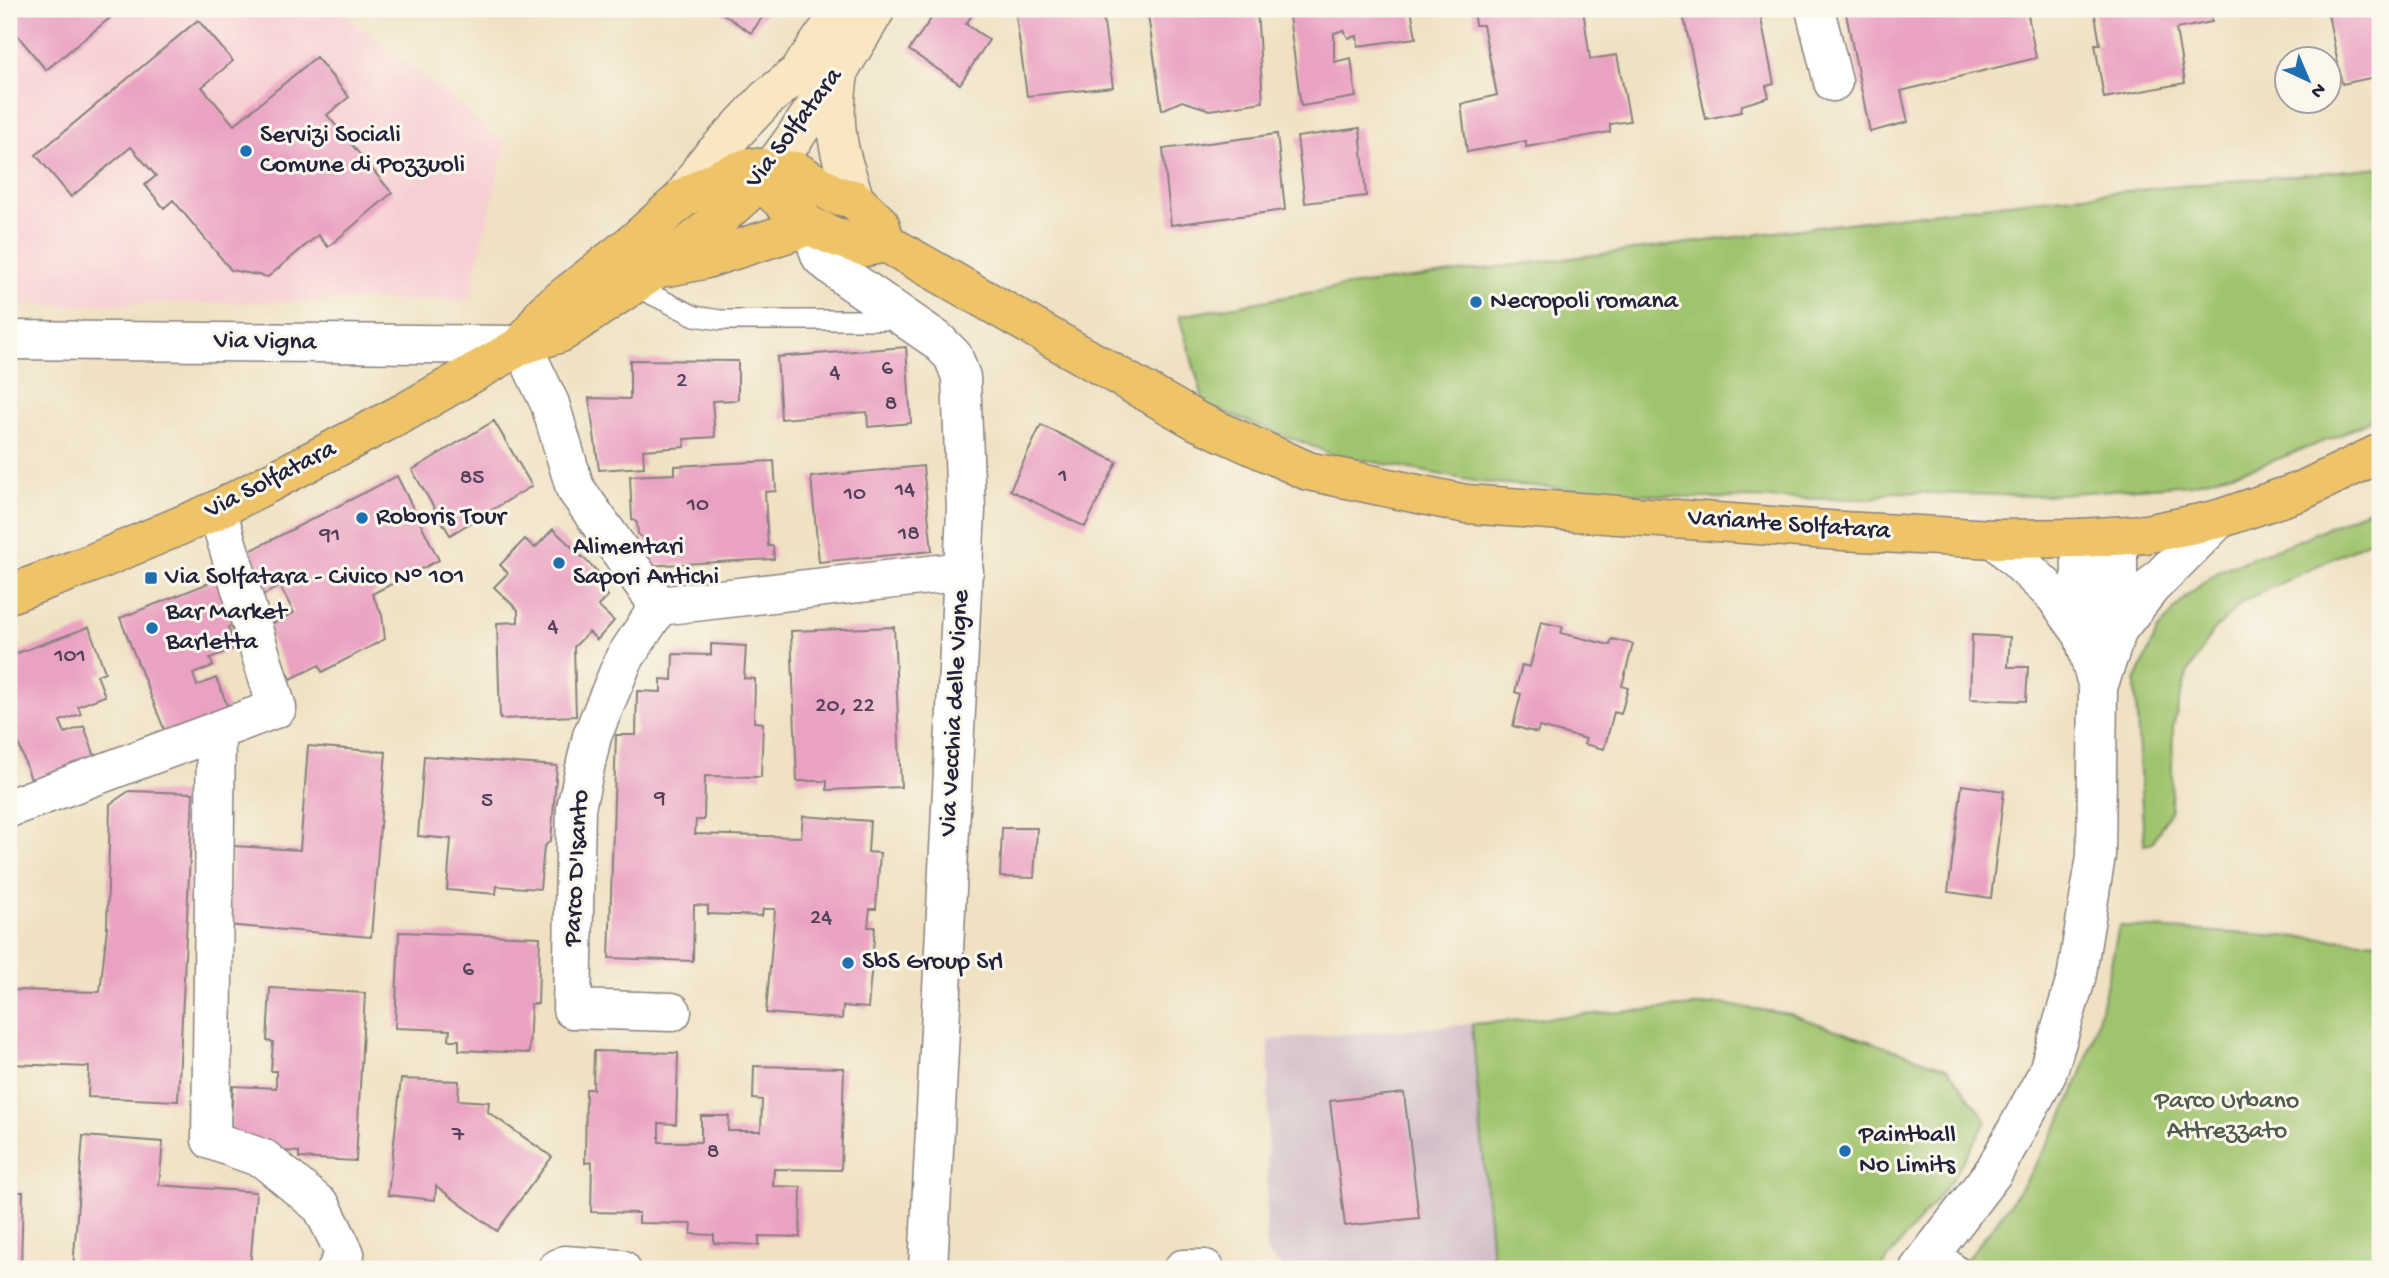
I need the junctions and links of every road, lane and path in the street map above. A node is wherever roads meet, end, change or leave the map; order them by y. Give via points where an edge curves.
1 (843, 9) edge
2 (876, 9) edge
3 (1815, 9) edge
4 (840, 71) junction
5 (799, 73) junction
6 (1833, 82) dead end
7 (772, 168) junction
8 (683, 198) junction
9 (854, 200) junction
10 (810, 226) junction
11 (886, 243) junction
12 (645, 277) junction
13 (899, 313) junction
14 (9, 340) edge
15 (522, 345) junction
16 (2380, 453) edge
17 (218, 510) junction
18 (2219, 519) junction
19 (2118, 536) junction
20 (1995, 538) junction
21 (2080, 538) junction
22 (964, 571) junction
23 (9, 594) edge
24 (659, 606) junction
25 (2100, 632) junction
26 (216, 731) junction
27 (9, 808) edge
28 (672, 1012) dead end
29 (1939, 1262) edge
30 (337, 1269) edge
31 (557, 1269) edge
32 (621, 1269) edge
33 (928, 1269) edge
34 (1183, 1269) edge
35 (1205, 1269) edge

1 - 5 main road, Via Solfatara
2 - 4 main road, Via Solfatara
3 - 6 street
4 - 7 main road, Via Solfatara
4 - 9 main road via 835,103 839,147
5 - 7 main road via 779,110 770,147
5 - 8 main road, Via Solfatara via 766,99 704,165
7 - 8 main road via 749,167
7 - 9 main road via 796,171 835,195
7 - 10 main road via 775,195
7 - 12 main road, Via Solfatara via 706,230
8 - 15 main road, Via Solfatara via 545,312
9 - 11 main road via 880,224
10 - 11 main road via 865,247
10 - 12 main road
10 - 13 street, Via Vecchia delle Vigne via 821,257
11 - 20 main road, Variante Solfatara via 1197,421 1307,471 1466,504
12 - 13 lane via 695,316 720,320 886,320
12 - 15 main road, Via Solfatara via 561,333
13 - 22 street, Via Vecchia delle Vigne via 953,356 961,377
14 - 15 street, Via Vigna
15 - 17 main road, Via Solfatara
15 - 24 street via 550,404 575,488
16 - 18 main road, Variante Solfatara via 2301,491
17 - 23 main road, Via Solfatara
17 - 26 street via 277,708
18 - 19 main road, Variante Solfatara
18 - 25 street
19 - 21 main road, Variante Solfatara
19 - 25 street
20 - 21 main road, Variante Solfatara
20 - 25 street
21 - 25 street
22 - 24 street
22 - 33 street, Via Vecchia delle Vigne
24 - 28 street, Parco D'Isanto via 624,659 592,736 581,784 576,808 572,1009
25 - 29 street via 2096,856 2076,979 2047,1073
26 - 27 street
26 - 30 street via 211,1140 264,1159 322,1207 345,1254
31 - 32 street via 565,1265
34 - 35 street

